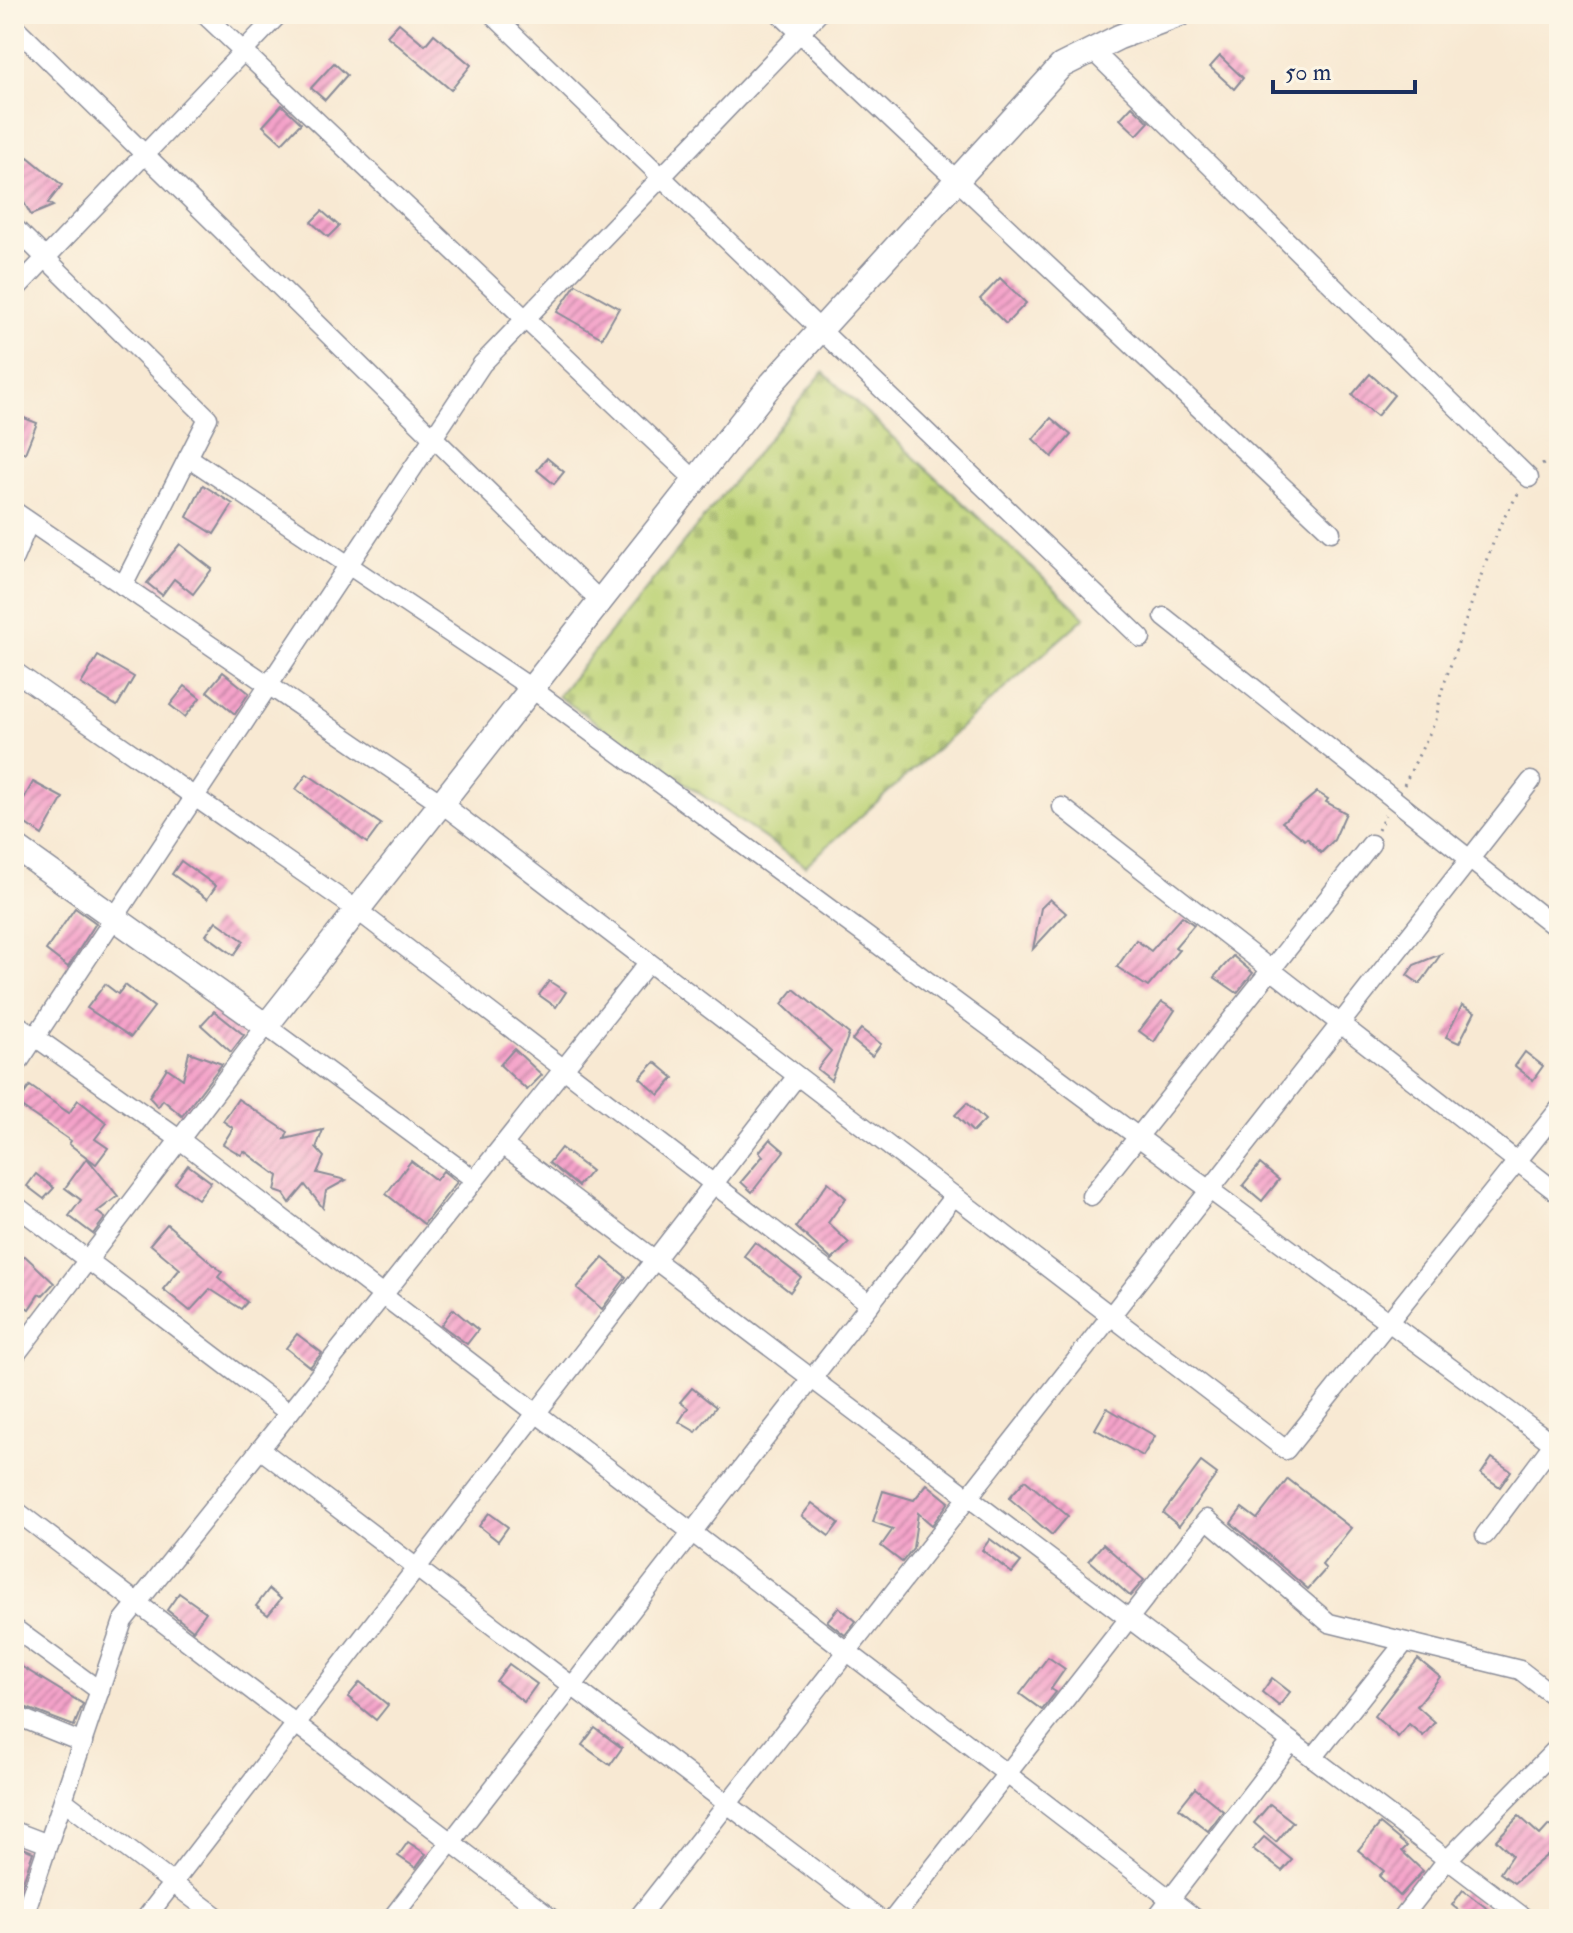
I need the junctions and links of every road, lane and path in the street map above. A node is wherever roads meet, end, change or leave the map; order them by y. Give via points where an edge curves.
1 (204, 14) edge
2 (279, 14) edge
3 (492, 14) edge
4 (780, 14) edge
5 (818, 14) edge
6 (1180, 14) edge
7 (14, 26) edge
8 (800, 33) junction
9 (1092, 50) junction
10 (243, 51) junction
11 (145, 154) junction
12 (662, 177) junction
13 (957, 180) junction
14 (14, 227) edge
15 (46, 258) junction
16 (14, 291) edge
17 (525, 319) junction
18 (820, 330) junction
19 (433, 437) junction
20 (1559, 454) edge
21 (188, 457) junction
22 (1529, 478) junction
23 (695, 480) junction
24 (22, 516) edge
25 (1331, 532) dead end
26 (14, 558) edge
27 (349, 565) junction
28 (123, 586) junction
29 (600, 601) junction
30 (1164, 617) dead end
31 (1141, 638) dead end
32 (14, 671) edge
33 (268, 686) junction
34 (531, 688) junction
35 (1531, 781) dead end
36 (195, 797) junction
37 (1395, 800) junction
38 (441, 803) junction
39 (1062, 807) dead end
40 (1371, 844) joint
41 (14, 846) edge
42 (1470, 859) junction
43 (357, 910) junction
44 (114, 918) junction
45 (1559, 930) edge
46 (648, 963) junction
47 (1271, 970) junction
48 (14, 1022) edge
49 (1340, 1024) junction
50 (266, 1026) junction
51 (35, 1037) junction
52 (14, 1069) edge
53 (564, 1069) junction
54 (797, 1076) junction
55 (1559, 1109) edge
56 (1138, 1137) junction
57 (179, 1139) junction
58 (503, 1145) junction
59 (1517, 1161) junction
60 (475, 1180) junction
61 (713, 1184) junction
62 (1210, 1190) junction
63 (1559, 1194) edge
64 (954, 1196) junction
65 (1091, 1196) dead end
66 (14, 1204) edge
67 (88, 1260) junction
68 (655, 1260) junction
69 (383, 1295) junction
70 (870, 1304) junction
71 (1111, 1316) junction
72 (1388, 1322) junction
73 (14, 1357) edge
74 (811, 1378) junction
75 (289, 1413) junction
76 (536, 1413) junction
77 (1556, 1446) edge
78 (260, 1449) junction
79 (968, 1497) junction
80 (14, 1509) edge
81 (692, 1533) junction
82 (1485, 1535) dead end
83 (417, 1568) junction
84 (138, 1603) junction
85 (1129, 1619) junction
86 (14, 1628) edge
87 (1405, 1642) junction
88 (847, 1652) junction
89 (572, 1686) junction
90 (100, 1691) junction
91 (1559, 1700) edge
92 (14, 1715) edge
93 (296, 1724) junction
94 (1291, 1742) junction
95 (83, 1743) junction
96 (1559, 1746) edge
97 (1313, 1758) junction
98 (1007, 1774) junction
99 (63, 1800) junction
100 (728, 1804) junction
101 (14, 1831) edge
102 (451, 1842) junction
103 (48, 1844) junction
104 (1447, 1860) junction
105 (173, 1883) junction
106 (1170, 1899) junction
107 (23, 1919) edge
108 (145, 1919) edge
109 (220, 1919) edge
110 (391, 1919) edge
111 (552, 1919) edge
112 (637, 1919) edge
113 (879, 1919) edge
114 (893, 1919) edge
115 (1155, 1919) edge
116 (1196, 1919) edge
117 (1401, 1919) edge
118 (1526, 1919) edge

1 - 10 street
2 - 10 street
3 - 12 street
4 - 8 street
5 - 8 street
6 - 9 main road
7 - 11 street
8 - 12 street
8 - 13 street
9 - 13 main road via 1061,66
9 - 22 street
10 - 11 street
10 - 17 street
11 - 15 street
11 - 19 street
12 - 17 street
12 - 18 street
13 - 18 main road
13 - 25 street
14 - 15 street
15 - 16 street
15 - 21 street via 208,418
17 - 19 street via 482,364
17 - 23 street
18 - 23 main road
18 - 31 street
19 - 27 street
19 - 29 street
20 - 22 path
21 - 27 street
21 - 28 street
22 - 37 path via 1502,521 1436,720
23 - 29 main road
24 - 26 street
24 - 28 street
27 - 33 street
27 - 34 street
28 - 33 street
29 - 34 main road
30 - 37 street
32 - 36 street
33 - 36 street
33 - 38 street
34 - 38 main road
34 - 56 street
35 - 42 street
36 - 43 street
36 - 44 street
37 - 40 path
37 - 42 street
38 - 43 main road
38 - 46 street
39 - 47 street
40 - 47 street
41 - 44 main road
42 - 45 street
42 - 49 street
43 - 50 main road
43 - 53 street
44 - 50 main road
44 - 51 street
46 - 53 street
46 - 54 street
47 - 49 street
47 - 56 street
48 - 51 street
49 - 59 street
49 - 62 street
50 - 57 street
50 - 60 street
51 - 52 street
51 - 57 street
53 - 58 street
53 - 61 street
54 - 61 street
54 - 64 street
55 - 59 street
56 - 62 street
56 - 65 street
57 - 67 street
57 - 69 street
58 - 60 street
58 - 68 street
59 - 63 street
59 - 72 street
60 - 69 street
61 - 68 street
61 - 70 street
62 - 71 street
62 - 72 street
64 - 70 street
64 - 71 street
66 - 67 street
67 - 73 street
67 - 75 street
68 - 74 street
68 - 76 street
69 - 75 street
69 - 76 street
70 - 74 street
71 - 72 street via 1286,1450
71 - 79 street
72 - 77 street
74 - 79 street
74 - 81 street
75 - 78 street
76 - 81 street
76 - 83 street
77 - 82 street
78 - 83 street
78 - 84 street
79 - 85 street
79 - 88 street
80 - 84 street
81 - 88 street
81 - 89 street
83 - 89 street
83 - 93 street
84 - 90 street via 123,1621
84 - 93 street
85 - 87 street via 1207,1519 1329,1623
85 - 94 street
85 - 98 street
86 - 90 street
87 - 91 street via 1520,1670
87 - 97 street
88 - 98 street
88 - 100 street
89 - 100 street
89 - 102 street
90 - 95 street
92 - 95 street
93 - 102 street
93 - 105 street
94 - 97 street
94 - 106 street
95 - 99 street
96 - 104 street
97 - 104 street
98 - 106 street
98 - 114 street
99 - 103 street
99 - 105 street
100 - 112 street
100 - 113 street
101 - 103 street
102 - 110 street
102 - 111 street
103 - 107 street
104 - 117 street
104 - 118 street
105 - 108 street
105 - 109 street
106 - 115 street
106 - 116 street

